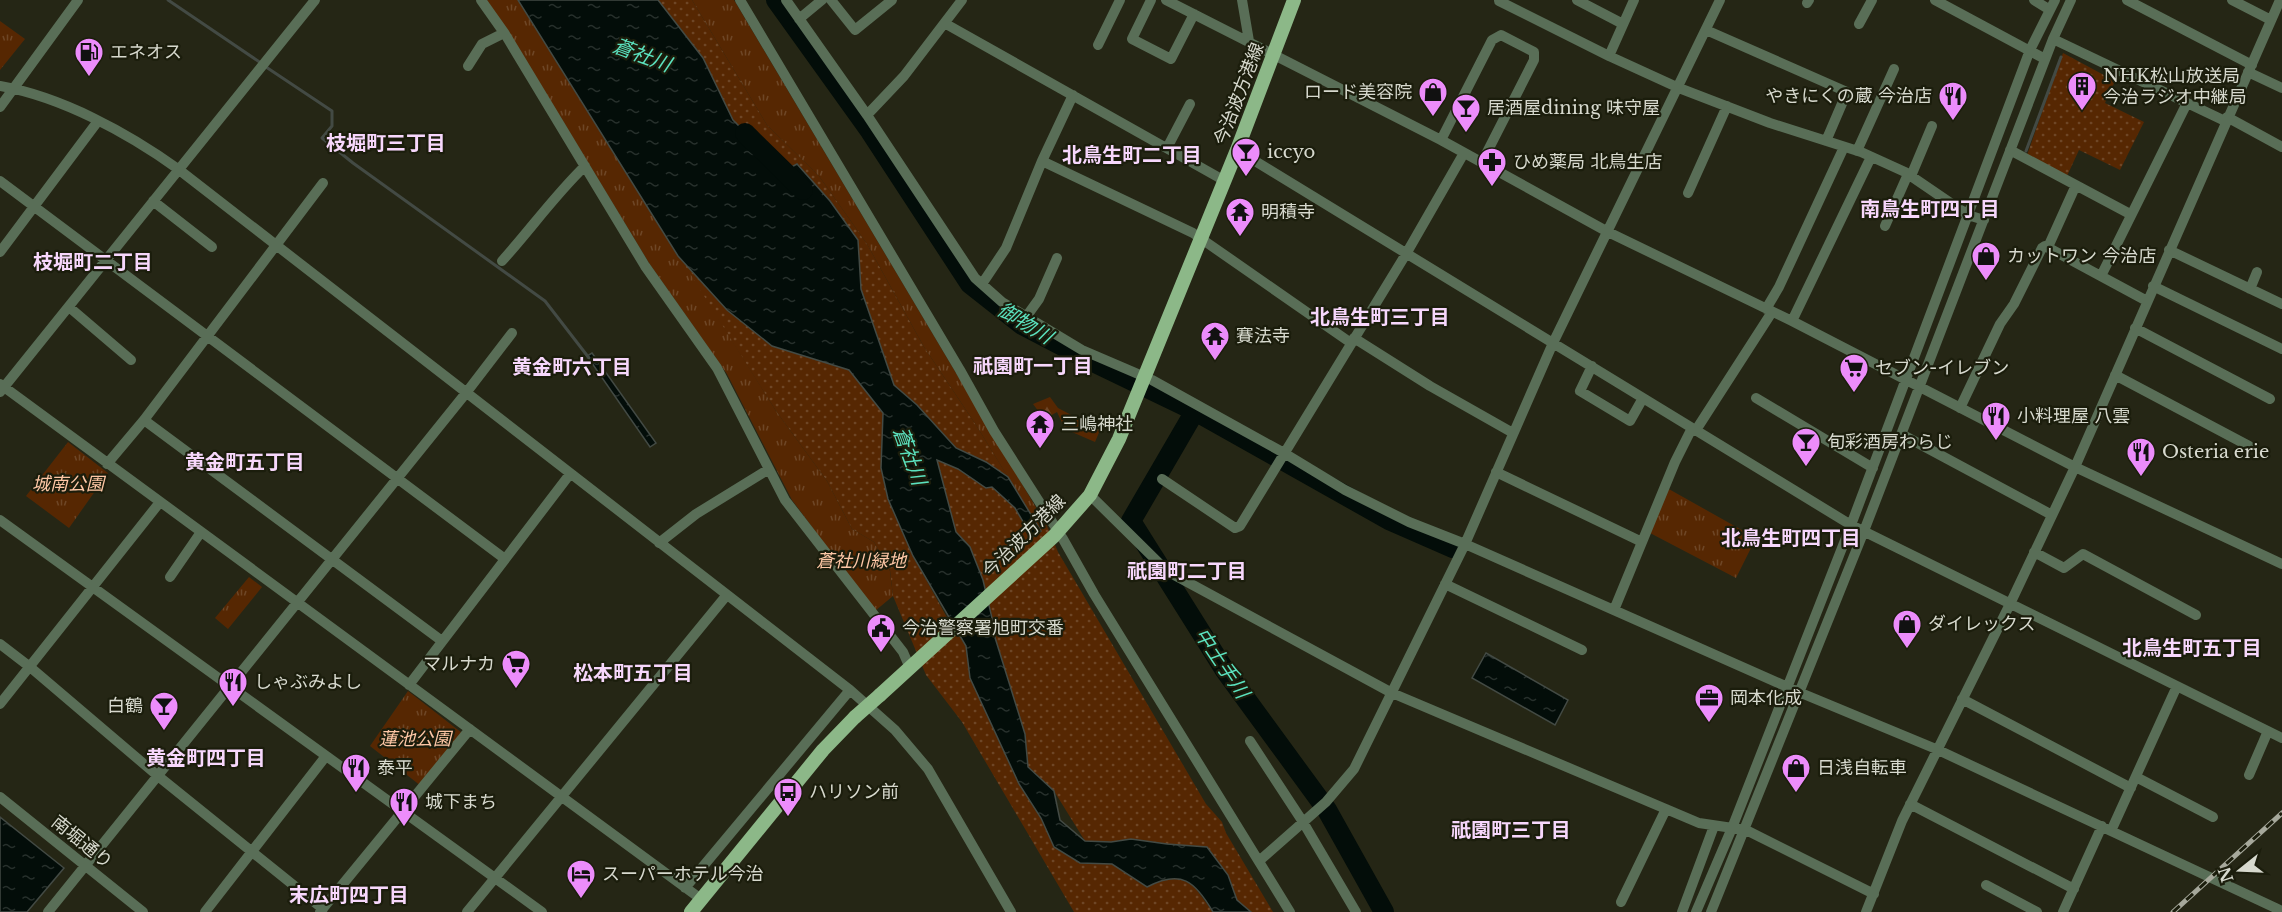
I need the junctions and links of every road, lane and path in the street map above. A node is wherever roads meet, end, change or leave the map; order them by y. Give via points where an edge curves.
1 (78, 0) edge
2 (315, 0) edge
3 (481, 0) edge
4 (740, 0) edge
5 (786, 0) edge
6 (822, 0) edge
7 (831, 0) edge
8 (892, 0) edge
9 (962, 0) edge
10 (1120, 0) edge
11 (1151, 0) edge
12 (1166, 0) edge
13 (1242, 0) edge
14 (1294, 0) edge
15 (1499, 0) edge
16 (1577, 0) edge
17 (1634, 0) edge
18 (1720, 0) edge
19 (1872, 0) edge
20 (1935, 0) edge
21 (2034, 0) edge
22 (2071, 0) edge
23 (2127, 0) edge
24 (2232, 0) edge
25 (2280, 0) edge
26 (2053, 5) edge
27 (1194, 14) junction
28 (799, 19) junction
29 (2271, 20) junction
30 (946, 24) junction
31 (1623, 24) junction
32 (1859, 24) dead end
33 (1706, 30) junction
34 (504, 33) junction
35 (2053, 39) junction
36 (1249, 41) junction
37 (1098, 45) dead end
38 (2030, 50) junction
39 (1273, 56) junction
40 (1609, 56) junction
41 (2045, 59) junction
42 (468, 66) dead end
43 (2250, 68) junction
44 (1894, 69) dead end
45 (0, 86) edge
46 (1679, 87) junction
47 (12, 88) junction
48 (2282, 88) edge
49 (1073, 95) junction
50 (2187, 103) junction
51 (1190, 104) dead end
52 (1727, 106) junction
53 (0, 107) edge
54 (867, 115) junction
55 (2226, 119) junction
56 (98, 121) junction
57 (1932, 126) dead end
58 (1441, 140) junction
59 (1826, 141) junction
60 (1844, 147) junction
61 (2282, 147) edge
62 (1167, 148) junction
63 (1237, 150) junction
64 (2010, 150) junction
65 (1857, 151) junction
66 (1464, 153) junction
67 (1871, 157) junction
68 (1041, 161) junction
69 (1482, 162) junction
70 (585, 166) junction
71 (178, 169) junction
72 (1910, 175) junction
73 (0, 181) edge
74 (1225, 181) junction
75 (323, 183) dead end
76 (2076, 185) junction
77 (1688, 193) dead end
78 (153, 201) junction
79 (34, 206) junction
80 (1968, 214) junction
81 (2130, 214) junction
82 (1984, 220) junction
83 (1885, 226) dead end
84 (1608, 232) junction
85 (1201, 238) junction
86 (277, 246) junction
87 (212, 247) dead end
88 (2048, 248) junction
89 (2169, 249) junction
90 (0, 252) edge
91 (1406, 254) junction
92 (1058, 258) dead end
93 (107, 260) junction
94 (502, 261) dead end
95 (2257, 272) dead end
96 (2101, 276) junction
97 (982, 284) junction
98 (2153, 286) junction
99 (2250, 289) junction
100 (2147, 302) junction
101 (2282, 304) edge
102 (69, 307) junction
103 (1769, 310) junction
104 (1026, 317) junction
105 (1792, 321) junction
106 (2135, 328) junction
107 (513, 333) dead end
108 (207, 337) junction
109 (1352, 341) junction
110 (1553, 343) junction
111 (2282, 349) edge
112 (131, 360) dead end
113 (1592, 366) junction
114 (2115, 375) junction
115 (1144, 378) junction
116 (1905, 381) junction
117 (1919, 387) junction
118 (1, 388) edge
119 (466, 393) junction
120 (1643, 398) junction
121 (1756, 398) dead end
122 (2270, 399) dead end
123 (1960, 408) junction
124 (144, 420) junction
125 (1694, 429) junction
126 (1513, 433) junction
127 (1901, 434) junction
128 (2249, 446) dead end
129 (1284, 453) junction
130 (107, 464) junction
131 (2075, 467) junction
132 (1873, 468) junction
133 (769, 469) junction
134 (1496, 472) junction
135 (570, 474) junction
136 (397, 478) junction
137 (1162, 479) dead end
138 (1089, 495) junction
139 (160, 502) junction
140 (2052, 515) junction
141 (0, 520) edge
142 (1851, 525) junction
143 (1864, 531) junction
144 (201, 532) junction
145 (1056, 534) junction
146 (1642, 542) junction
147 (659, 543) junction
148 (1465, 544) junction
149 (2034, 552) junction
150 (332, 558) junction
151 (505, 559) junction
152 (2282, 564) edge
153 (170, 577) dead end
154 (1445, 584) junction
155 (93, 587) junction
156 (726, 596) junction
157 (297, 602) junction
158 (2010, 604) junction
159 (1614, 610) junction
160 (2196, 615) dead end
161 (442, 641) junction
162 (0, 644) edge
163 (1582, 650) dead end
164 (915, 664) junction
165 (30, 667) junction
166 (409, 685) junction
167 (1787, 686) junction
168 (2177, 686) junction
169 (231, 687) junction
170 (850, 690) junction
171 (1392, 693) junction
172 (1801, 693) junction
173 (1962, 699) junction
174 (0, 704) edge
175 (470, 729) junction
176 (2268, 731) junction
177 (2282, 738) edge
178 (1250, 741) dead end
179 (1936, 749) junction
180 (326, 756) junction
181 (2249, 775) dead end
182 (158, 776) junction
183 (2136, 777) junction
184 (2131, 788) junction
185 (561, 796) junction
186 (0, 797) edge
187 (1910, 804) junction
188 (1666, 809) junction
189 (402, 812) junction
190 (2213, 817) dead end
191 (1304, 822) junction
192 (1714, 826) junction
193 (1732, 828) junction
194 (2107, 829) junction
195 (1746, 830) junction
196 (252, 852) junction
197 (1259, 861) junction
198 (86, 866) junction
199 (495, 878) junction
200 (1986, 885) dead end
201 (685, 888) junction
202 (2074, 889) junction
203 (1874, 894) junction
204 (701, 900) junction
205 (1621, 902) dead end
206 (322, 910) edge
207 (2282, 911) edge
208 (48, 912) edge
209 (143, 912) edge
210 (205, 912) edge
211 (467, 912) edge
212 (542, 912) edge
213 (691, 912) edge
214 (1011, 912) edge
215 (1290, 912) edge
216 (1356, 912) edge
217 (1682, 912) edge
218 (1696, 912) edge
219 (1711, 912) edge
220 (1866, 912) edge
221 (2037, 912) edge
222 (2063, 912) edge

1 - 47 street
2 - 71 street
3 - 34 street
4 - 145 street
5 - 28 street
6 - 28 street
7 - 8 street via 855,30
9 - 30 street
10 - 37 street
11 - 27 street via 1132,39 1171,59
12 - 27 street
13 - 36 street
14 - 39 main road, 今治波方港線
15 - 40 street
16 - 31 street
17 - 31 street
18 - 33 street
19 - 32 street
20 - 38 street
21 - 26 street
22 - 35 street
23 - 43 street
24 - 29 street
25 - 29 street
26 - 38 street
27 - 36 street
28 - 54 street
29 - 43 street
30 - 49 street
30 - 54 street
31 - 40 street
33 - 46 street
33 - 59 street via 1847,92
34 - 42 street via 482,44
34 - 70 street
35 - 41 street
35 - 50 street
36 - 39 street
38 - 41 street
38 - 80 street
39 - 58 street
39 - 63 main road, 今治波方港線
40 - 46 street
41 - 64 street
43 - 48 street
43 - 55 street
44 - 65 street
45 - 47 street
46 - 52 street
46 - 84 street
47 - 53 street
47 - 56 street
49 - 62 street
49 - 68 street
50 - 55 street
50 - 81 street
51 - 62 street
52 - 59 street
52 - 77 street
54 - 97 street
55 - 61 street
55 - 89 street
56 - 71 street
56 - 79 street
57 - 72 street
58 - 66 street
58 - 69 street via 1491,40 1501,34 1534,52 1534,60
59 - 60 street
60 - 65 street
60 - 103 street
62 - 74 street
63 - 74 main road, 今治波方港線
63 - 91 street
64 - 76 street
64 - 82 street
65 - 67 street
66 - 69 street
66 - 91 street
67 - 72 street
67 - 105 street
68 - 85 street
68 - 97 street via 1006,248
69 - 84 street
70 - 94 street
70 - 133 street via 645,266 717,368
71 - 78 street
71 - 86 street
72 - 80 street
72 - 83 street
73 - 79 street
74 - 85 main road, 今治波方港線
75 - 86 street
76 - 81 street
76 - 88 street
78 - 87 street
78 - 93 street
79 - 90 street
79 - 93 street
80 - 82 street
80 - 116 street
81 - 96 street
82 - 117 street
84 - 103 street
84 - 110 street
85 - 109 street
85 - 115 main road, 今治波方港線
86 - 108 street
86 - 119 street
88 - 96 street
88 - 123 street via 2042,248 2000,324
89 - 98 street
89 - 99 street
91 - 109 street
91 - 110 street
92 - 104 street via 1040,299
93 - 102 street
93 - 108 street
95 - 99 street
96 - 100 street
97 - 104 street
98 - 100 street
98 - 111 street
99 - 101 street
100 - 106 street
102 - 112 street
102 - 118 street
103 - 105 street
103 - 125 street
104 - 115 street via 1082,350
105 - 116 street
106 - 114 street
106 - 122 street
107 - 119 street
108 - 124 street
108 - 136 street
109 - 126 street
109 - 129 street
110 - 113 street
110 - 126 street
113 - 120 street
113 - 120 street via 1580,391 1630,421
114 - 128 street
114 - 131 street
115 - 129 street
115 - 138 main road, 今治波方港線 via 1119,439
116 - 117 street
116 - 132 street
117 - 123 street
117 - 127 street
118 - 130 street
119 - 135 street
119 - 136 street
120 - 125 street
121 - 132 street
123 - 131 street
124 - 130 street
124 - 150 street
125 - 142 street
125 - 146 street via 1675,462
126 - 134 street
127 - 140 street
127 - 143 street
129 - 137 street via 1240,526 1235,528
129 - 148 street via 1345,490
130 - 139 street
131 - 140 street
131 - 152 street
132 - 142 street
133 - 147 street via 696,514
133 - 164 street via 785,500
134 - 146 street
134 - 148 street
135 - 147 street
135 - 151 street
136 - 150 street
136 - 151 street
138 - 145 main road, 今治波方港線
138 - 171 street via 1167,571
139 - 144 street
139 - 155 street
140 - 149 street
141 - 155 street
142 - 143 street
142 - 167 street
143 - 158 street
143 - 172 street
144 - 153 street
144 - 157 street
145 - 164 main road, 今治波方港線
145 - 197 street
146 - 159 street
147 - 156 street
148 - 154 street
148 - 159 street
149 - 158 street
149 - 160 street via 2064,568 2083,554
150 - 157 street
150 - 161 street
151 - 161 street
154 - 163 street
154 - 171 street
155 - 165 street
155 - 169 street
156 - 170 street
156 - 185 street
157 - 166 street
157 - 169 street
158 - 168 street
158 - 173 street
159 - 167 street
161 - 166 street
162 - 165 street
164 - 204 main road, 今治波方港線, bridge via 823,750
165 - 174 street
165 - 182 street
166 - 175 street
167 - 172 street
167 - 193 street
168 - 176 street
168 - 183 street
169 - 180 street
169 - 182 street
170 - 201 street
170 - 214 street via 895,730 928,769
171 - 188 street
171 - 191 street via 1354,769
172 - 179 street
172 - 195 street
173 - 179 street
173 - 184 street
175 - 185 street
175 - 189 street
176 - 177 street
176 - 181 street
178 - 191 street
179 - 187 street
179 - 194 street
180 - 189 street
180 - 196 street
182 - 196 street
182 - 198 street
183 - 184 street
183 - 190 street
184 - 194 street
185 - 199 street
185 - 201 street
186 - 198 street, 南堀通り
187 - 202 street
187 - 203 street
188 - 192 street
188 - 205 street
189 - 199 street
189 - 206 street
191 - 197 street
191 - 216 street
192 - 193 street
192 - 217 street
193 - 195 street
193 - 218 street
194 - 202 street
194 - 207 street
195 - 203 street
195 - 219 street
196 - 206 street
196 - 210 street
197 - 215 street
198 - 208 street
198 - 209 street, 南堀通り
199 - 211 street
199 - 212 street
200 - 221 street
201 - 204 street
202 - 222 street
203 - 220 street
204 - 213 main road, 今治波方港線

